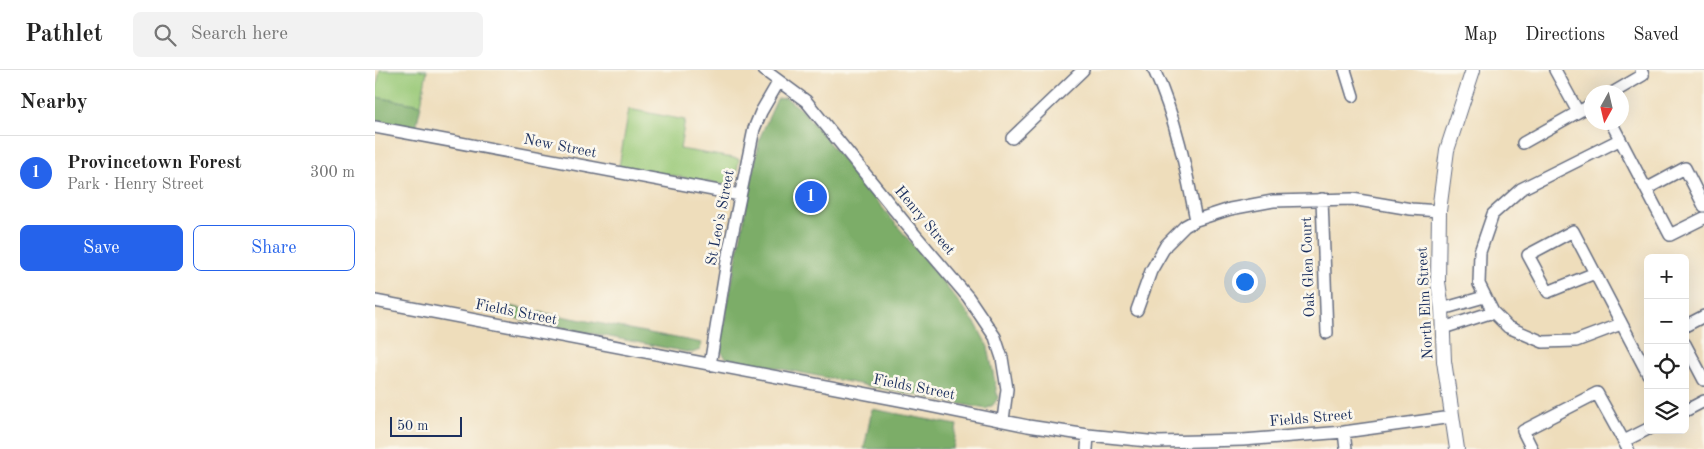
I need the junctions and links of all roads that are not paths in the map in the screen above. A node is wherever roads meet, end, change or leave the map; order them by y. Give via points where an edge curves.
1 (764, 70) edge
2 (1083, 70) edge
3 (1154, 70) edge
4 (1345, 70) edge
5 (1473, 70) edge
6 (1555, 70) edge
7 (1641, 70) edge
8 (779, 82) junction
9 (1626, 85) edge
10 (1353, 96) dead end
11 (1584, 109) edge
12 (1578, 112) junction
13 (375, 127) edge
14 (1615, 130) edge
15 (1012, 138) dead end
16 (1619, 140) junction
17 (1523, 142) dead end
18 (1646, 189) junction
19 (740, 196) junction
20 (1322, 199) junction
21 (1704, 206) edge
22 (1439, 211) junction
23 (1704, 218) edge
24 (1196, 220) junction
25 (1595, 273) junction
26 (1485, 297) junction
27 (375, 301) edge
28 (1442, 309) junction
29 (1137, 310) dead end
30 (1493, 312) junction
31 (1704, 316) edge
32 (1621, 324) junction
33 (1689, 324) edge
34 (1443, 328) junction
35 (1327, 333) dead end
36 (1689, 352) edge
37 (710, 365) junction
38 (1644, 367) edge
39 (1704, 380) edge
40 (1704, 401) edge
41 (1689, 409) edge
42 (1452, 417) junction
43 (1003, 420) junction
44 (1344, 432) junction
45 (1644, 432) edge
46 (1088, 435) junction
47 (1626, 445) edge
48 (1087, 449) edge
49 (1346, 449) edge
50 (1457, 449) edge
51 (1532, 449) edge

1 - 8 street, Henry Street
2 - 15 street
3 - 24 street via 1167,97
4 - 10 street
5 - 22 main road, North Elm Street via 1447,150
6 - 12 street
7 - 9 street via 1643,75
8 - 19 street, St Leo's Street via 756,123
8 - 43 street, Henry Street via 806,102 968,297 995,337 1007,389
11 - 12 street
12 - 17 street
13 - 19 street, New Street
14 - 16 street
16 - 18 street
16 - 26 street via 1521,189 1493,214 1480,252 1479,284
18 - 21 street via 1685,168
18 - 23 street via 1670,235
19 - 37 street, St Leo's Street
20 - 22 street via 1352,199
20 - 24 street via 1273,201 1230,209
20 - 35 street, Oak Glen Court
22 - 28 main road, North Elm Street via 1438,282
24 - 29 street via 1166,245 1151,271
25 - 25 street via 1548,292 1528,255 1573,231
25 - 32 street
26 - 28 street
26 - 30 street
27 - 37 street, Fields Street
28 - 34 main road, North Elm Street
30 - 32 street via 1508,327 1543,342 1577,341
30 - 34 street
31 - 33 street
32 - 38 street
34 - 42 main road, North Elm Street
36 - 39 street
37 - 43 street, Fields Street
40 - 41 street
42 - 44 street, Fields Street
42 - 50 main road, North Elm Street
43 - 46 street, Fields Street
44 - 46 street, Fields Street via 1243,440 1158,442
44 - 49 street
45 - 47 street
46 - 48 street
47 - 51 street via 1597,393 1523,431

